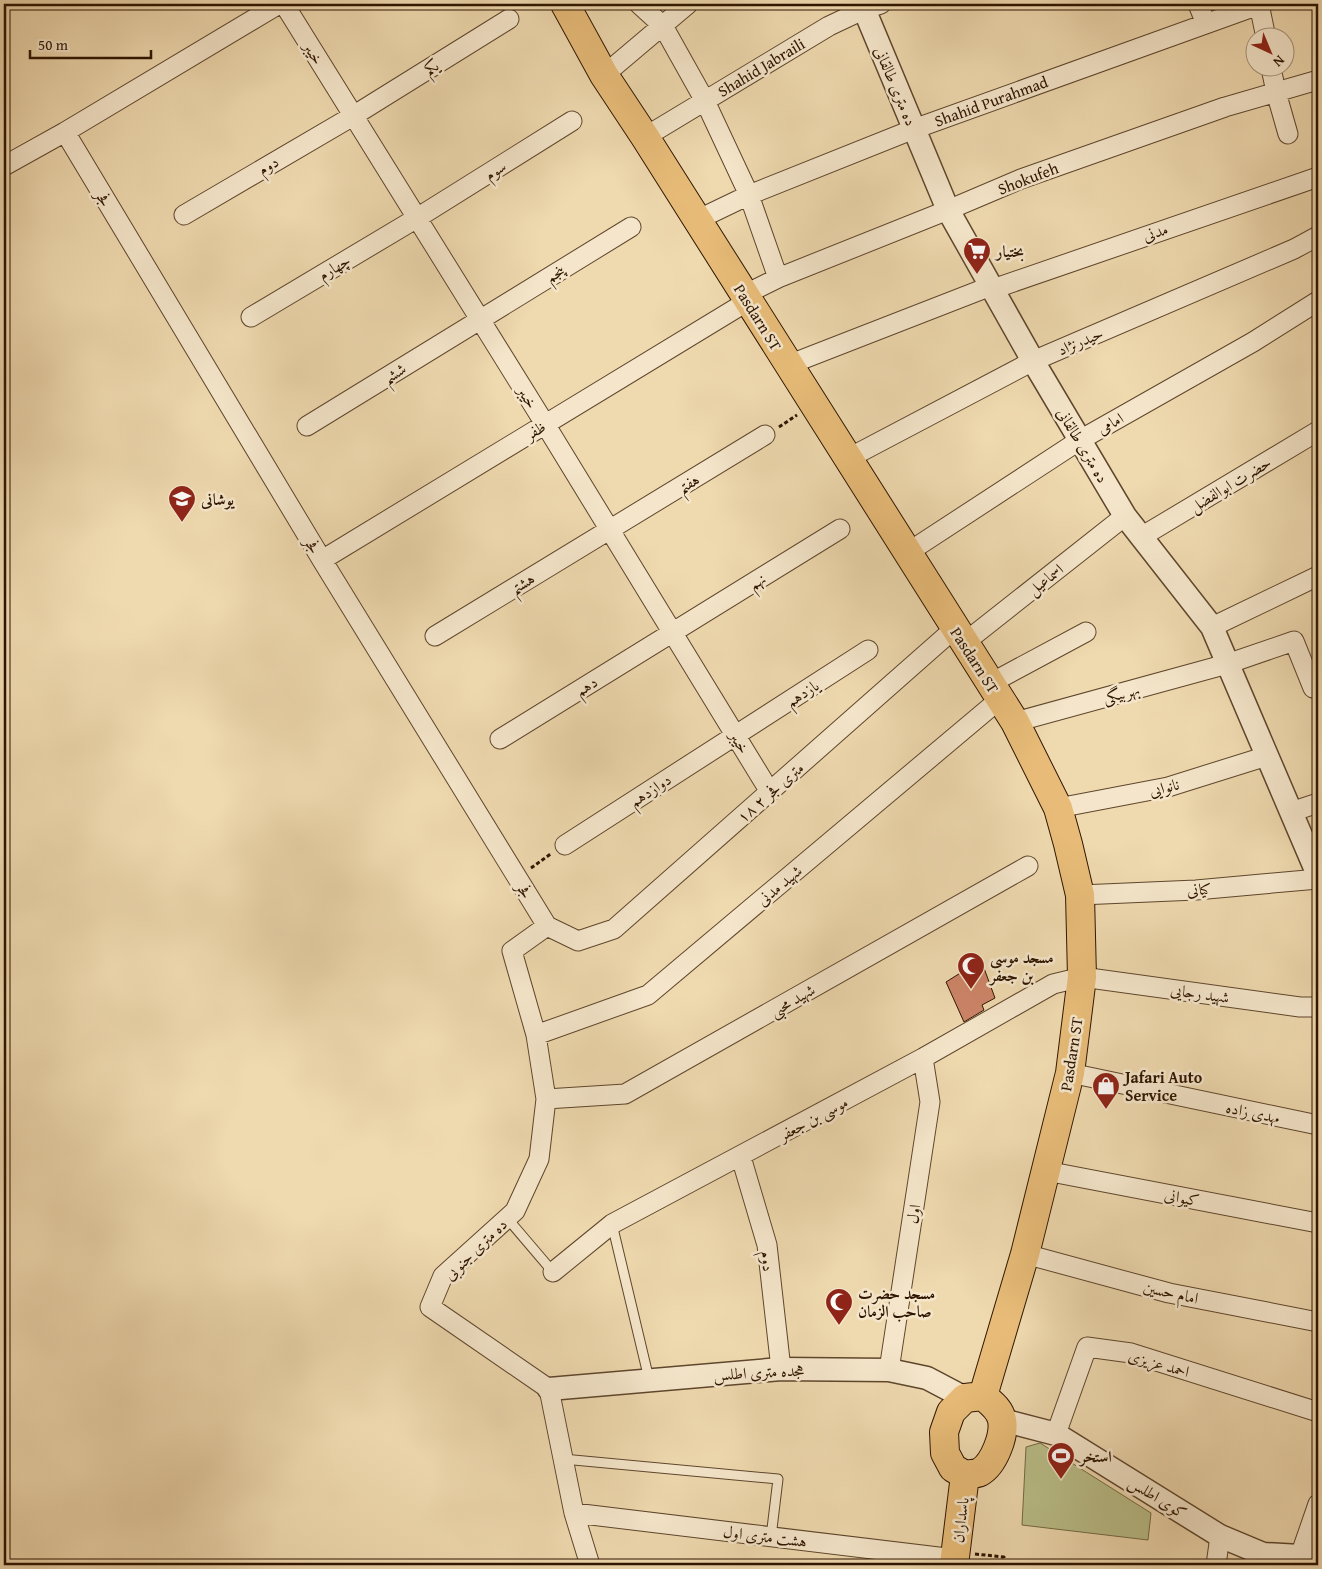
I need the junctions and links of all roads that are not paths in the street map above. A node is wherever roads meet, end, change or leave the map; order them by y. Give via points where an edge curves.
1 (279, 4) edge
2 (284, 4) edge
3 (565, 4) edge
4 (639, 4) edge
5 (688, 4) edge
6 (1198, 4) edge
7 (1260, 4) edge
8 (869, 6) edge
9 (509, 19) dead end
10 (1206, 24) junction
11 (662, 26) junction
12 (1264, 28) edge
13 (604, 75) junction
14 (1273, 78) edge
15 (1318, 80) edge
16 (1276, 92) junction
17 (705, 101) junction
18 (353, 116) junction
19 (572, 121) dead end
20 (914, 129) junction
21 (65, 132) junction
22 (1288, 134) dead end
23 (645, 138) junction
24 (4, 166) edge
25 (1318, 177) edge
26 (749, 194) junction
27 (948, 210) junction
28 (184, 215) dead end
29 (417, 218) junction
30 (697, 220) junction
31 (631, 227) dead end
32 (1318, 236) edge
33 (778, 278) junction
34 (992, 288) junction
35 (746, 298) junction
36 (1318, 301) edge
37 (252, 317) dead end
38 (480, 320) junction
39 (1033, 361) junction
40 (788, 365) junction
41 (545, 424) junction
42 (307, 426) dead end
43 (1318, 432) edge
44 (765, 435) road end
45 (1080, 440) junction
46 (847, 458) junction
47 (1125, 516) junction
48 (840, 529) dead end
49 (610, 530) junction
50 (1141, 537) junction
51 (907, 553) junction
52 (322, 560) junction
53 (1318, 576) edge
54 (1212, 627) junction
55 (1086, 632) dead end
56 (673, 633) junction
57 (435, 636) dead end
58 (959, 636) junction
59 (868, 650) dead end
60 (1227, 664) junction
61 (1318, 686) edge
62 (995, 691) junction
63 (1015, 722) junction
64 (735, 736) junction
65 (500, 739) dead end
66 (1267, 756) junction
67 (770, 792) junction
68 (1318, 802) edge
69 (1058, 808) junction
70 (1291, 812) junction
71 (566, 845) road end
72 (1028, 866) dead end
73 (1318, 877) edge
74 (1080, 896) junction
75 (548, 926) junction
76 (1082, 977) junction
77 (1318, 1008) edge
78 (536, 1036) junction
79 (923, 1058) junction
80 (1070, 1073) junction
81 (546, 1099) junction
82 (1318, 1125) edge
83 (741, 1157) junction
84 (1046, 1170) junction
85 (507, 1218) junction
86 (1318, 1223) edge
87 (612, 1224) junction
88 (1025, 1254) junction
89 (553, 1272) joint
90 (1318, 1322) edge
91 (782, 1369) junction
92 (889, 1370) junction
93 (649, 1380) junction
94 (549, 1389) junction
95 (974, 1397) junction
96 (1318, 1412) edge
97 (1002, 1420) junction
98 (1056, 1434) junction
99 (563, 1459) junction
100 (965, 1475) junction
101 (1318, 1504) edge
102 (574, 1513) junction
103 (1220, 1536) junction
104 (771, 1537) junction
105 (1309, 1556) edge
106 (955, 1558) edge
107 (590, 1565) edge
108 (1216, 1565) edge

1 - 21 street
2 - 18 street, خیبر
3 - 13 main road, Pasdarn ST
4 - 11 street
5 - 11 street
6 - 10 street
7 - 10 street, Shahid Purahmad
7 - 12 street
8 - 17 street, Shahid Jabraili via 829,26
8 - 20 street, ده متری طالقانی
9 - 18 street, یکم
10 - 20 street, Shahid Purahmad
11 - 13 street
11 - 17 street
13 - 23 main road, Pasdarn ST
14 - 16 street
15 - 16 street, Shokufeh
16 - 22 street
16 - 27 street, Shokufeh via 1224,107 1021,179
17 - 23 street, Shahid Jabraili
17 - 26 street
18 - 28 street, دوم
18 - 29 street, خیبر
19 - 29 street, سوم
20 - 26 street, Shahid Purahmad
20 - 27 street, ده متری طالقانی
21 - 24 street
21 - 52 street, فجر
23 - 30 main road, Pasdarn ST
25 - 34 street, مدنی
26 - 30 street, Shahid Purahmad
26 - 33 street
27 - 33 street, Shokufeh
27 - 34 street, ده متری طالقانی
29 - 37 street, چهارم
29 - 38 street, خیبر
30 - 35 main road, Pasdarn ST
31 - 38 street, پنجم
32 - 39 street, حیدرنژاد
33 - 35 street, Shokufeh
34 - 39 street, ده متری طالقانی
34 - 40 street, مدنی
35 - 40 main road, Pasdarn ST
35 - 41 street, ظفر
36 - 45 street, امامی via 1253,342
38 - 41 street, خیبر
38 - 42 street, ششم
39 - 45 street, ده متری طالقانی
39 - 46 street, حیدرنژاد
40 - 46 main road, Pasdarn ST
41 - 49 street, خیبر
41 - 52 street, ظفر
43 - 50 street, حضرت ابوالفضل
44 - 49 street, هفتم
45 - 47 street, ده متری طالقانی
45 - 51 street, امامی
46 - 51 main road, Pasdarn ST
47 - 50 street, ده متری طالقانی
47 - 58 street, اسماعیل
48 - 56 street, نهم
49 - 56 street, خیبر
49 - 57 street, هشتم
50 - 54 street, ده متری طالقانی
51 - 58 main road, Pasdarn ST
52 - 75 street, فجر
53 - 54 street
54 - 60 street, ده متری طالقانی
55 - 62 street, شهید مدنی
56 - 64 street, خیبر
56 - 65 street, دهم
58 - 62 main road, Pasdarn ST
58 - 67 street, ۱۸ متری فجر ۲
59 - 64 street, یازدهم
60 - 61 street, بهربیگی via 1294,641 1314,688
60 - 63 street, بهربیگی
60 - 66 street, ده متری طالقانی
62 - 63 main road, Pasdarn ST
62 - 78 street, شهید مدنی via 648,995
63 - 69 main road, Pasdarn ST
64 - 67 street, خیبر
64 - 71 street, دوازدهم
66 - 69 street, نانوایی via 1168,788
66 - 70 street, ده متری طالقانی
67 - 75 street, ۱۸ متری فجر ۲ via 614,929 578,941
68 - 70 street
69 - 74 main road, Pasdarn ST
70 - 73 street, ده متری طالقانی
72 - 81 street, شهید محبی via 625,1094
73 - 74 street, کیانی via 1196,890
74 - 76 main road, Pasdarn ST
75 - 78 street, ده متری جنوبی via 512,951
76 - 77 street, شهید رجایی
76 - 79 street, موسی بن جعفر via 1053,984
76 - 80 main road, Pasdarn ST
78 - 81 street, ده متری جنوبی
79 - 83 street, موسی بن جعفر
79 - 92 street, اول via 930,1102
80 - 82 street, مهدی زاده
80 - 84 main road, Pasdarn ST
81 - 85 street, ده متری جنوبی via 539,1159 515,1211
83 - 87 street, موسی بن جعفر
83 - 91 street, دوم via 767,1245
84 - 86 street, کیوانی
84 - 88 main road, Pasdarn ST
85 - 89 lane
85 - 94 street, ده متری جنوبی via 443,1276 430,1307
87 - 89 street, موسی بن جعفر
87 - 93 lane
88 - 90 street, امام حسین via 1169,1293
88 - 95 main road, Pasdarn ST
91 - 92 street, هجده متری اطلس
91 - 93 street, هجده متری اطلس
92 - 95 street, هجده متری اطلس via 927,1378
93 - 94 street, هجده متری اطلس
94 - 99 street
95 - 97 main road via 995,1406
95 - 100 main road via 951,1412 944,1432 944,1453 953,1468
96 - 98 street, احمد عزیزی via 1131,1353 1087,1347
97 - 98 street, کوی اطلس
97 - 100 main road via 1000,1442 993,1460 981,1472
98 - 103 street, کوی اطلس
99 - 102 street
99 - 104 lane via 778,1479
100 - 106 main road, پاسداران
101 - 105 street
102 - 104 street, هشت متری اول
102 - 107 street
103 - 105 street, کوی اطلس via 1263,1554
103 - 108 street
104 - 106 street, هشت متری اول

